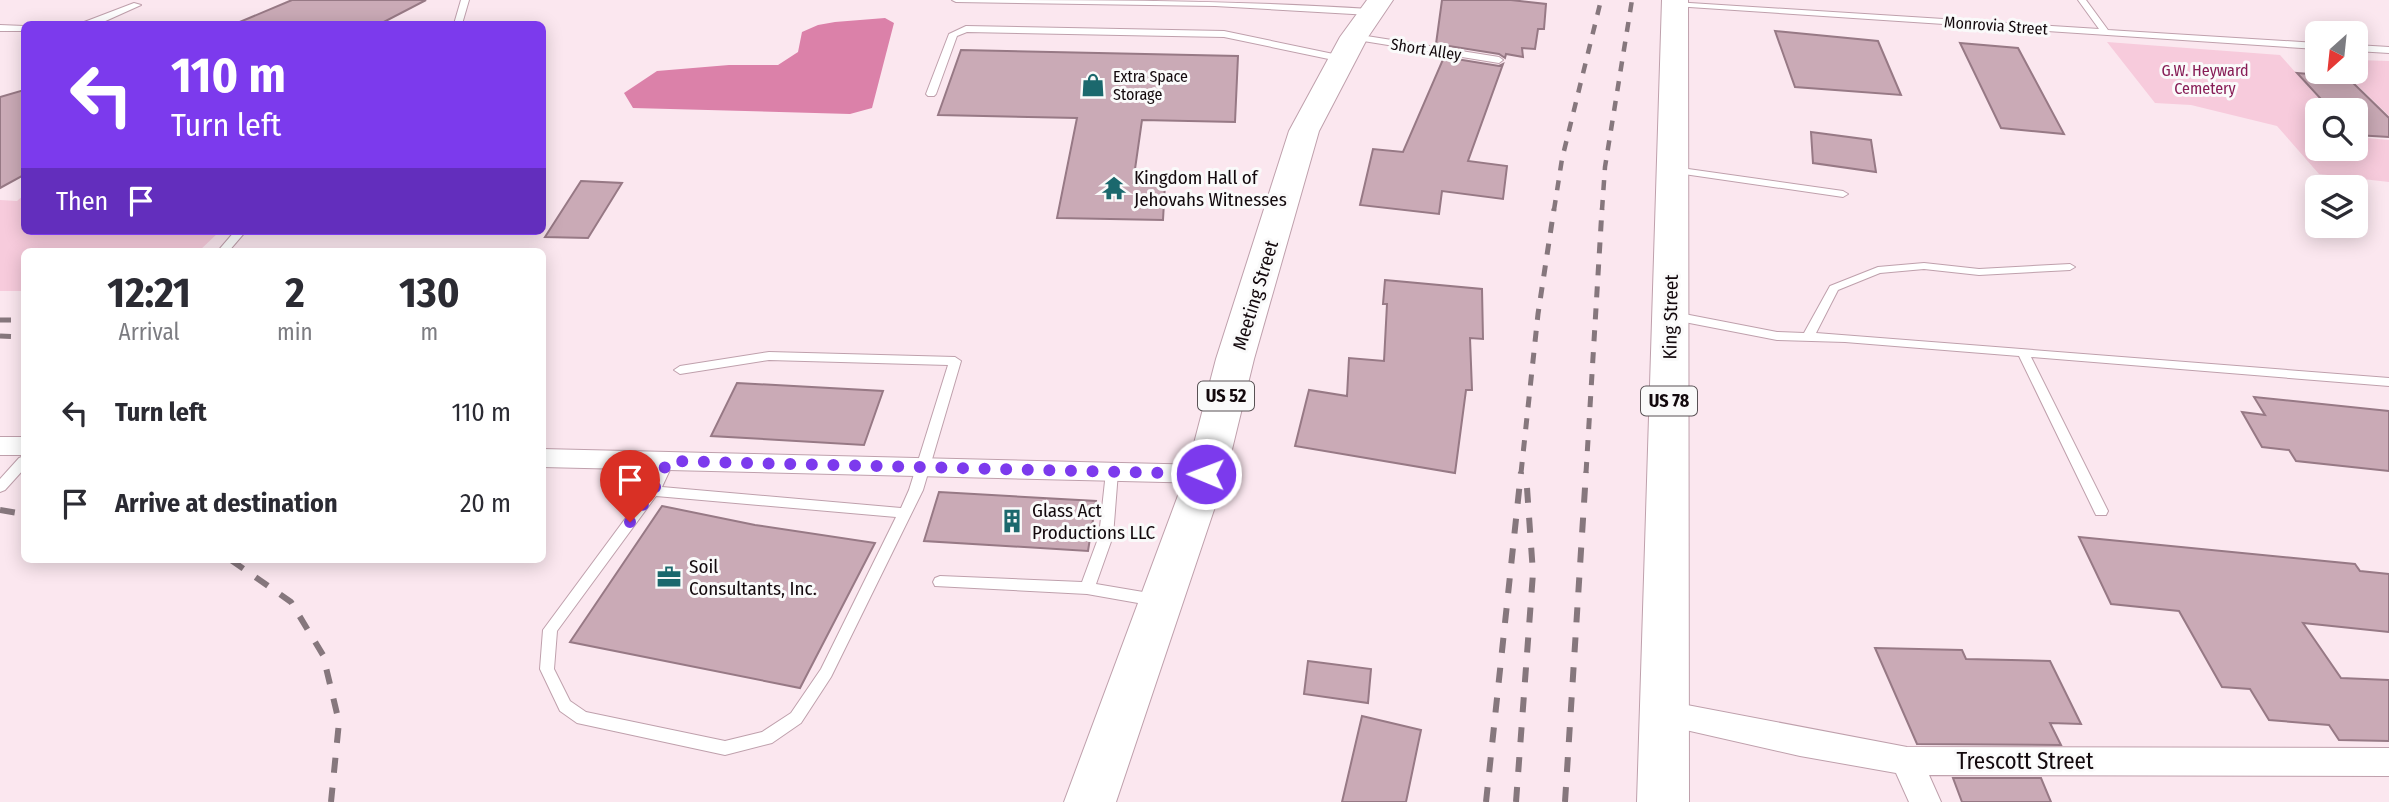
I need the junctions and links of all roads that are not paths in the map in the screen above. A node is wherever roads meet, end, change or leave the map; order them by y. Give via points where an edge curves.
1 (466, 0) edge
2 (956, 0) edge
3 (1010, 0) edge
4 (2082, 0) edge
5 (1674, 2) edge
6 (1259, 3) edge
7 (136, 5) dead end
8 (99, 21) edge
9 (459, 21) edge
10 (1362, 27) edge
11 (0, 28) edge
12 (21, 29) edge
13 (2105, 32) junction
14 (2305, 45) edge
15 (2368, 49) edge
16 (2389, 50) edge
17 (1499, 60) dead end
18 (931, 94) dead end
19 (1672, 170) junction
20 (1843, 194) dead end
21 (237, 235) edge
22 (226, 248) edge
23 (2070, 267) dead end
24 (1671, 316) junction
25 (1808, 337) junction
26 (2024, 354) junction
27 (680, 370) dead end
28 (2389, 382) edge
29 (0, 446) edge
30 (21, 446) edge
31 (546, 458) edge
32 (668, 461) junction
33 (21, 464) edge
34 (923, 467) junction
35 (1112, 472) junction
36 (1206, 474) junction
37 (0, 487) edge
38 (653, 491) junction
39 (2101, 511) dead end
40 (904, 513) junction
41 (940, 582) dead end
42 (1087, 588) junction
43 (1163, 601) junction
44 (1666, 713) junction
45 (1907, 761) junction
46 (2389, 762) edge
47 (1090, 802) edge
48 (1663, 802) edge
49 (1925, 802) edge

1 - 9 lane
2 - 3 lane
3 - 6 lane
4 - 13 lane
5 - 13 lane, Monrovia Street
5 - 19 main road, King Street / US 78
6 - 10 lane
7 - 8 lane
10 - 17 lane, Short Alley
10 - 18 lane via 1224,34 966,29 953,34
10 - 36 main road, Meeting Street / US 52 via 1304,131 1235,359
11 - 12 lane
13 - 14 lane, Monrovia Street
15 - 16 lane
19 - 20 lane
19 - 24 main road, King Street / US 78
21 - 22 lane
23 - 25 lane via 1979,272 1924,266 1878,270 1834,288
24 - 25 lane via 1777,336
24 - 44 main road, King Street / US 78
25 - 26 lane
26 - 28 lane
26 - 39 lane
27 - 34 lane via 769,356 955,361
29 - 30 street
31 - 32 street
32 - 34 street
32 - 38 lane
33 - 37 lane
34 - 35 street
34 - 40 lane
35 - 36 street
35 - 42 lane via 1106,536
36 - 43 main road, Meeting Street / US 52
38 - 40 lane
38 - 40 lane via 550,630 547,669 565,706 582,719 725,748 766,738 796,718 826,673
41 - 42 lane
42 - 43 lane
43 - 47 main road, Meeting Street / US 52
44 - 45 street, Trescott Street
44 - 48 main road, King Street / US 78
45 - 46 street, Trescott Street
45 - 49 street

